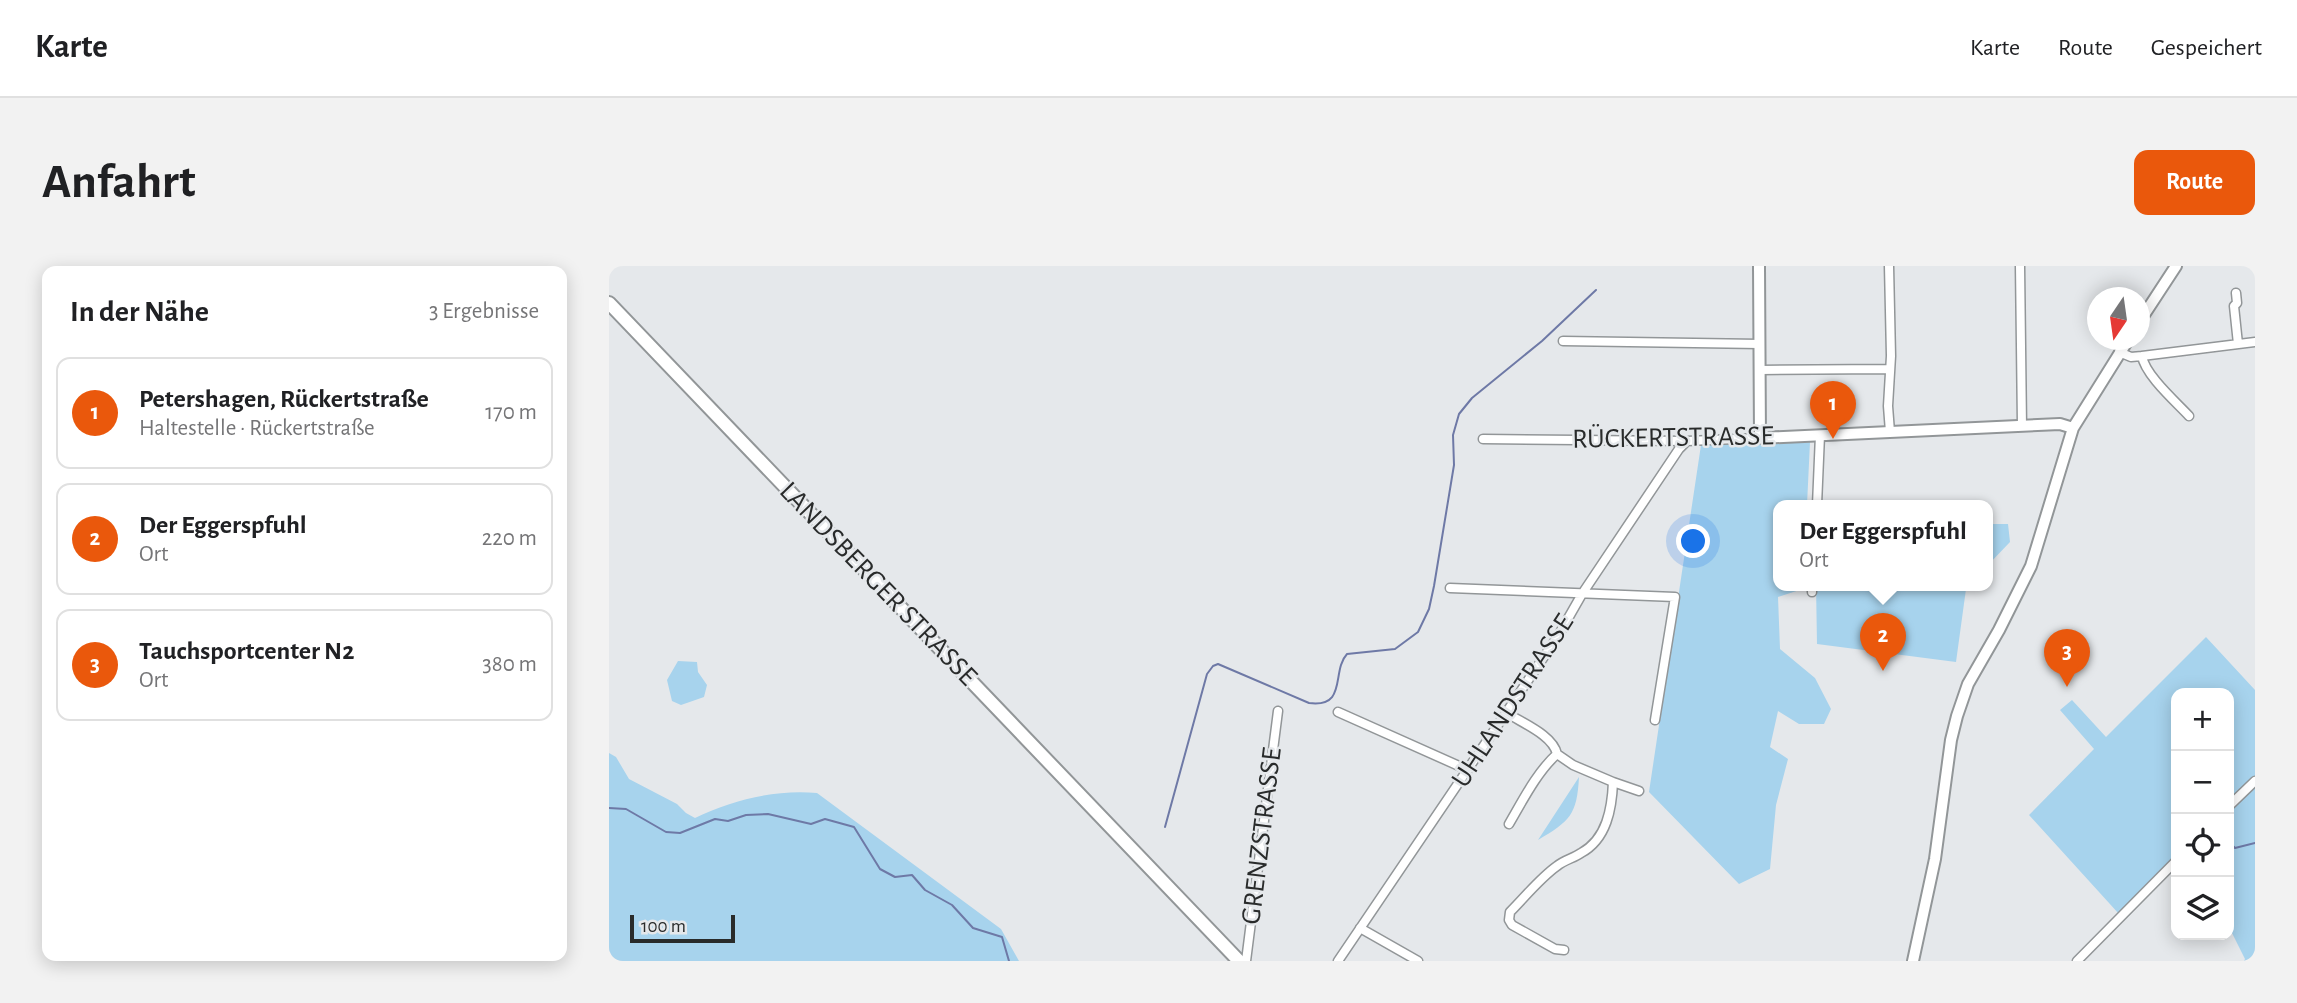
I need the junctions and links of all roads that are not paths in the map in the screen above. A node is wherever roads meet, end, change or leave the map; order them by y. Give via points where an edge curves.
1 (1759, 266) edge
2 (1889, 266) edge
3 (2020, 266) edge
4 (2176, 266) edge
5 (2236, 293) dead end
6 (609, 303) edge
7 (2150, 306) edge
8 (1563, 341) dead end
9 (2255, 342) edge
10 (1760, 344) junction
11 (2238, 344) junction
12 (2119, 352) joint
13 (2142, 356) junction
14 (1889, 369) junction
15 (1760, 370) junction
16 (2189, 416) dead end
17 (2022, 426) junction
18 (2073, 428) junction
19 (1891, 432) junction
20 (1820, 435) junction
21 (1760, 438) junction
22 (1483, 439) dead end
23 (1687, 441) junction
24 (1817, 500) edge
25 (1450, 588) dead end
26 (1582, 594) junction
27 (1278, 711) dead end
28 (1338, 712) dead end
29 (1507, 713) junction
30 (1655, 720) dead end
31 (1557, 754) junction
32 (1468, 770) junction
33 (2255, 781) edge
34 (1613, 782) junction
35 (1639, 791) dead end
36 (2234, 801) edge
37 (1509, 824) dead end
38 (2171, 867) edge
39 (1360, 928) junction
40 (1564, 950) dead end
41 (1239, 961) edge
42 (1246, 961) edge
43 (1338, 961) edge
44 (1418, 961) edge
45 (1913, 961) edge
46 (2077, 961) edge

1 - 10 street
2 - 14 street
3 - 17 street
4 - 7 street
5 - 11 street
6 - 41 main road, LANDSBERGER STRASSE
8 - 10 street
9 - 11 street
10 - 15 street
11 - 13 street
12 - 13 street
12 - 18 street
13 - 16 street via 2151,374
14 - 15 street
14 - 19 street
15 - 21 street
17 - 18 street, RÜCKERTSTRASSE
17 - 19 street, RÜCKERTSTRASSE
18 - 45 street via 2031,566 1968,684 1957,716 1930,888
19 - 20 street, RÜCKERTSTRASSE
20 - 21 street, RÜCKERTSTRASSE
20 - 24 street
21 - 23 street, RÜCKERTSTRASSE
22 - 23 street, RÜCKERTSTRASSE
23 - 26 street, UHLANDSTRASSE
25 - 26 street
26 - 29 street, UHLANDSTRASSE
26 - 30 street via 1675,597
27 - 42 street, GRENZSTRASSE
28 - 32 street
29 - 31 street via 1548,739
29 - 32 street, UHLANDSTRASSE
31 - 34 street
31 - 37 street
32 - 39 street, UHLANDSTRASSE
33 - 36 street
34 - 35 street
34 - 40 street via 1612,806 1596,841 1557,865 1510,912 1512,925
38 - 46 street
39 - 43 street, UHLANDSTRASSE
39 - 44 street

